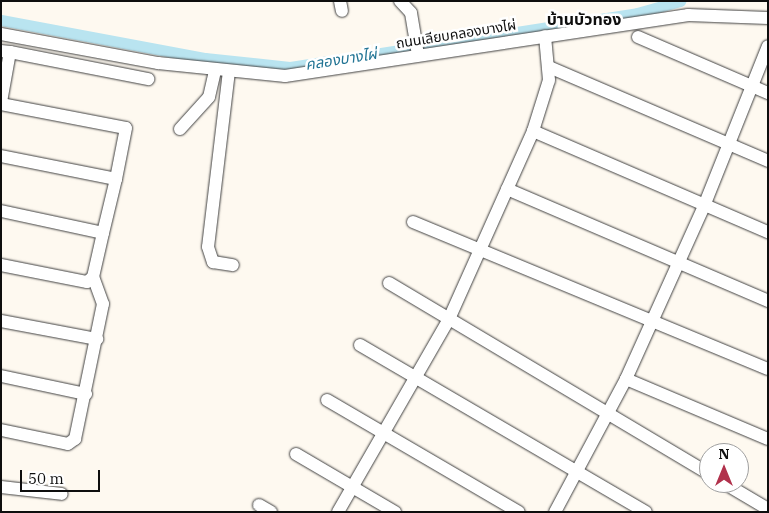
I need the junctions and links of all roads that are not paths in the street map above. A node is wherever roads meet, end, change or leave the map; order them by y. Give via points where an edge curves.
1 (400, 1) edge
2 (768, 18) edge
3 (1, 34) edge
4 (546, 36) junction
5 (638, 37) dead end
6 (768, 46) edge
7 (6, 51) edge
8 (418, 52) junction
9 (549, 68) junction
10 (215, 70) junction
11 (229, 71) junction
12 (148, 79) dead end
13 (751, 86) junction
14 (768, 93) edge
15 (1, 103) edge
16 (180, 129) dead end
17 (533, 131) junction
18 (730, 145) junction
19 (1, 156) edge
20 (768, 161) edge
21 (116, 179) junction
22 (507, 189) junction
23 (704, 206) junction
24 (1, 211) edge
25 (413, 222) dead end
26 (768, 232) edge
27 (103, 233) junction
28 (481, 249) junction
29 (678, 263) junction
30 (1, 265) edge
31 (233, 265) dead end
32 (93, 277) junction
33 (389, 284) dead end
34 (768, 301) edge
35 (449, 319) junction
36 (1, 321) edge
37 (652, 321) junction
38 (97, 339) junction
39 (360, 345) dead end
40 (768, 369) edge
41 (1, 376) edge
42 (418, 377) junction
43 (626, 380) junction
44 (86, 394) junction
45 (327, 400) dead end
46 (609, 415) junction
47 (1, 430) edge
48 (385, 432) junction
49 (768, 439) edge
50 (296, 454) dead end
51 (699, 468) edge
52 (578, 472) junction
53 (1, 486) edge
54 (352, 486) junction
55 (741, 493) edge
56 (62, 494) dead end
57 (260, 505) dead end
58 (768, 509) edge
59 (271, 512) edge
60 (338, 512) edge
61 (395, 512) edge
62 (519, 512) edge
63 (555, 512) edge
64 (646, 512) edge

1 - 8 street via 411,13
2 - 4 street, ถนนเลียบคลองบางไผ่ via 688,15
3 - 10 street, ถนนเลียบคลองบางไผ่ via 158,63
4 - 8 street, ถนนเลียบคลองบางไผ่
4 - 9 street
5 - 13 street
6 - 13 street
7 - 12 street
7 - 15 street
8 - 11 street, ถนนเลียบคลองบางไผ่ via 285,76
9 - 17 street via 549,80
9 - 18 street
10 - 11 street, ถนนเลียบคลองบางไผ่
10 - 16 street via 209,97
11 - 31 street via 208,246 213,262
13 - 14 street
13 - 18 street
15 - 21 street via 126,128
17 - 22 street
17 - 23 street
18 - 20 street
18 - 23 street
19 - 21 street
21 - 27 street
22 - 28 street
22 - 29 street
23 - 26 street
23 - 29 street
24 - 27 street
25 - 28 street
27 - 32 street
28 - 35 street
28 - 37 street
29 - 34 street
29 - 37 street
30 - 32 street via 87,282
32 - 38 street via 104,304
33 - 35 street
35 - 42 street
35 - 46 street
36 - 38 street
37 - 40 street
37 - 43 street
38 - 44 street
39 - 42 street
41 - 44 street
42 - 48 street
42 - 52 street
43 - 46 street
43 - 49 street
44 - 47 street via 75,438 68,444
45 - 48 street
46 - 51 street
46 - 52 street
48 - 54 street
48 - 62 street
50 - 54 street
52 - 63 street
52 - 64 street
53 - 56 street
54 - 60 street
54 - 61 street
55 - 58 street
57 - 59 street

